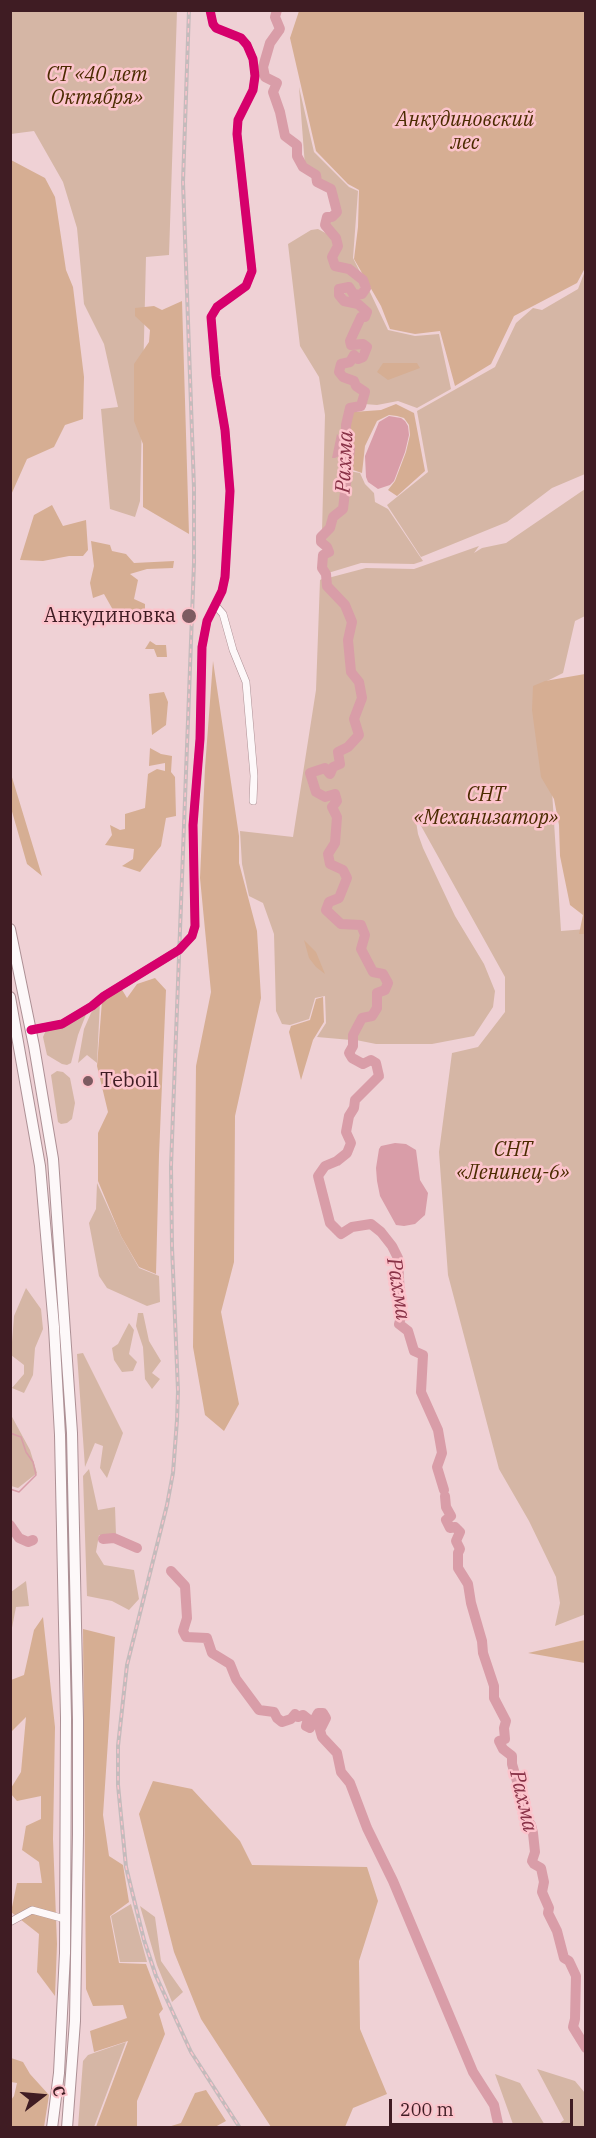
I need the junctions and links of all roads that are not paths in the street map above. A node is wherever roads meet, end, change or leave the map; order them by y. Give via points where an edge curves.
1 (210, 10) edge
2 (215, 605) junction
3 (254, 801) dead end
4 (10, 929) edge
5 (10, 997) edge
6 (31, 1030) junction
7 (65, 1919) junction
8 (10, 1922) edge
9 (52, 2127) edge
10 (67, 2127) edge

1 - 2 street via 216,28 235,34 247,45 255,76 238,120 237,134 252,271 246,286 217,307 211,317 230,491 225,577
2 - 3 street via 223,614 246,682
2 - 6 street via 202,647 192,936 180,950 62,1024
4 - 6 main road
5 - 7 main road via 40,1166 54,1327 65,1695
6 - 10 main road via 57,1195 72,1433 78,1857 75,2010
7 - 8 street via 32,1911
7 - 9 main road via 63,2019

